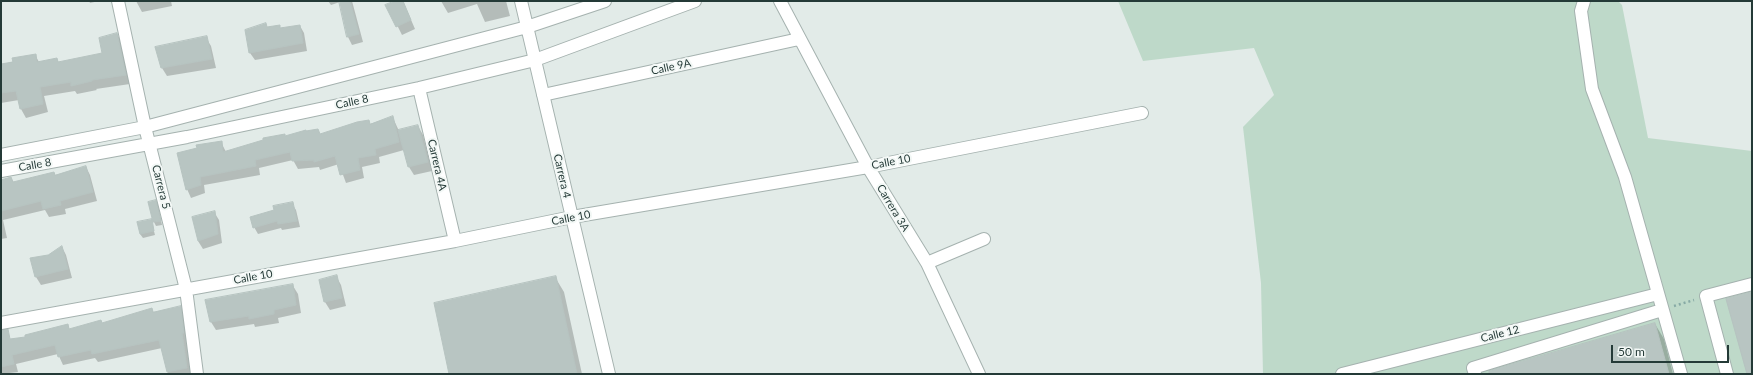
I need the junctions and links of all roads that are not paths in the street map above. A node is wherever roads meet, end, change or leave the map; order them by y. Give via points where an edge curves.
1 (118, 1) edge
2 (521, 1) edge
3 (605, 1) edge
4 (695, 1) edge
5 (780, 1) edge
6 (1584, 1) edge
7 (527, 27) junction
8 (799, 39) junction
9 (535, 60) junction
10 (419, 88) junction
11 (543, 95) junction
12 (1142, 113) dead end
13 (146, 127) junction
14 (150, 144) junction
15 (1, 154) edge
16 (868, 167) junction
17 (1, 171) edge
18 (572, 217) junction
19 (984, 239) dead end
20 (455, 241) junction
21 (927, 263) junction
22 (1752, 284) edge
23 (186, 289) junction
24 (1658, 294) junction
25 (1662, 310) junction
26 (1, 323) edge
27 (197, 374) edge
28 (609, 374) edge
29 (979, 374) edge
30 (1342, 374) edge
31 (1475, 374) edge
32 (1681, 374) edge
33 (1727, 374) edge

1 - 13 street, Carrera 5
2 - 7 street, Carrera 4
3 - 7 street, Calle 8
4 - 9 street, Calle 8
5 - 8 street, Carrera 3A
6 - 24 street via 1581,11 1592,89 1625,177
7 - 9 street, Carrera 4
7 - 13 street, Calle 8
8 - 11 street, Calle 9A
8 - 16 street, Carrera 3A
9 - 10 street, Calle 8
9 - 11 street, Carrera 4
10 - 14 street, Calle 8
10 - 20 street, Carrera 4A
11 - 18 street, Carrera 4
12 - 16 street, Calle 10
13 - 14 street, Carrera 5
13 - 15 street, Calle 8
14 - 17 street, Calle 8
14 - 23 street, Carrera 5
16 - 18 street, Calle 10
16 - 21 street, Carrera 3A
18 - 20 street, Calle 10
18 - 28 street, Carrera 4
19 - 21 street
20 - 23 street, Calle 10
21 - 29 street, Carrera 3A
22 - 33 street via 1706,296
23 - 26 street, Calle 10
23 - 27 street, Carrera 5
24 - 25 street
24 - 30 street, Calle 12
25 - 31 street via 1473,368
25 - 32 street

